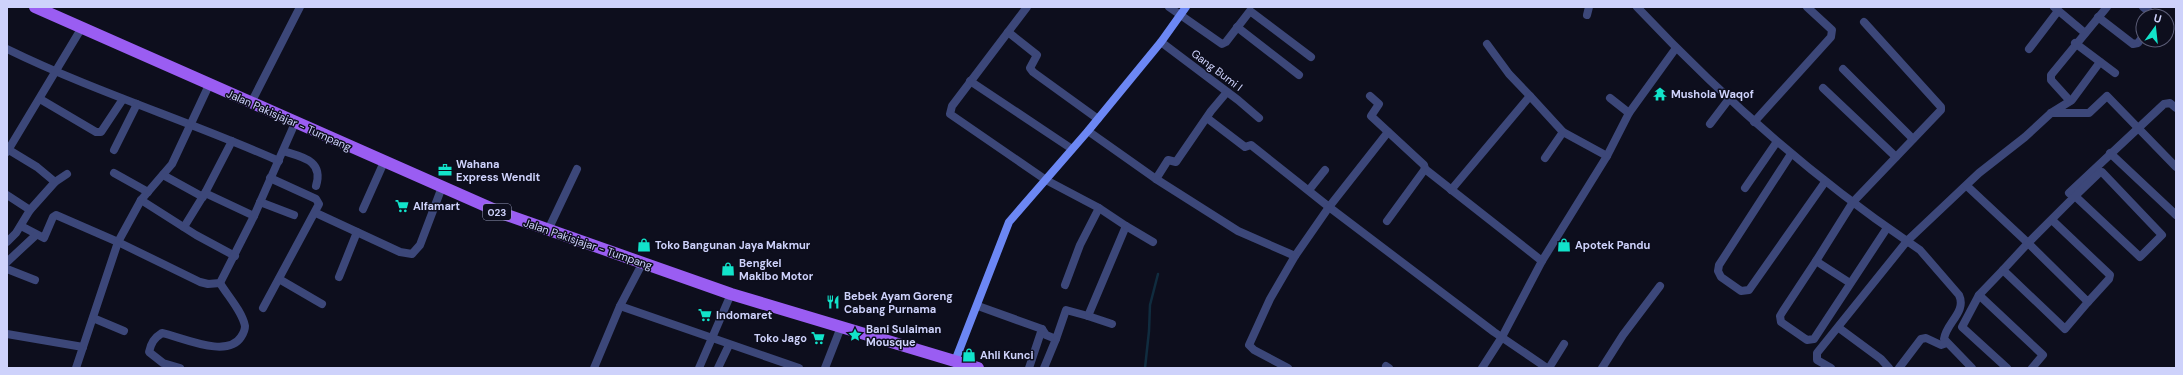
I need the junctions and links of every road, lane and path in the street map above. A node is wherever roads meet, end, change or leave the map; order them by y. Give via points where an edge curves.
1 (35, 7) edge
2 (300, 7) edge
3 (1027, 7) edge
4 (1169, 7) edge
5 (1186, 7) edge
6 (1589, 7) edge
7 (1637, 7) edge
8 (1807, 7) edge
9 (2106, 7) edge
10 (1252, 9) edge
11 (2056, 9) edge
12 (1180, 14) junction
13 (1587, 15) dead end
14 (2098, 17) junction
15 (1864, 22) dead end
16 (1237, 27) junction
17 (81, 29) junction
18 (1008, 32) junction
19 (2085, 33) junction
20 (1160, 42) junction
21 (2076, 43) junction
22 (1487, 44) dead end
23 (2135, 44) edge
24 (1676, 48) junction
25 (7, 49) edge
26 (2029, 49) dead end
27 (1310, 57) dead end
28 (2100, 62) junction
29 (1843, 69) dead end
30 (2115, 72) dead end
31 (56, 73) junction
32 (1299, 75) dead end
33 (970, 81) junction
34 (209, 85) junction
35 (1822, 88) dead end
36 (1227, 92) junction
37 (1370, 96) dead end
38 (1530, 96) junction
39 (1610, 98) dead end
40 (40, 99) junction
41 (123, 99) junction
42 (1729, 99) junction
43 (2070, 101) junction
44 (137, 104) junction
45 (251, 104) junction
46 (2176, 108) edge
47 (1629, 113) junction
48 (2051, 113) junction
49 (1207, 118) junction
50 (1259, 118) dead end
51 (1098, 119) junction
52 (295, 122) junction
53 (1754, 122) junction
54 (1710, 124) dead end
55 (190, 125) junction
56 (2136, 128) junction
57 (1088, 131) junction
58 (1388, 132) junction
59 (1563, 132) junction
60 (1913, 139) junction
61 (232, 141) junction
62 (1776, 143) junction
63 (1072, 149) junction
64 (114, 150) dead end
65 (8, 151) edge
66 (283, 151) junction
67 (2110, 153) junction
68 (1791, 154) junction
69 (1607, 156) junction
70 (1896, 157) junction
71 (1545, 158) dead end
72 (279, 161) junction
73 (384, 162) junction
74 (2176, 167) edge
75 (1425, 168) junction
76 (577, 169) dead end
77 (1326, 170) dead end
78 (67, 174) dead end
79 (114, 174) dead end
80 (163, 175) junction
81 (270, 178) junction
82 (1156, 179) junction
83 (1046, 180) junction
84 (55, 182) junction
85 (1825, 182) junction
86 (316, 186) dead end
87 (1967, 186) junction
88 (442, 187) junction
89 (1745, 188) dead end
90 (1309, 190) junction
91 (1451, 190) junction
92 (148, 192) junction
93 (2072, 194) junction
94 (7, 195) edge
95 (204, 195) junction
96 (141, 200) junction
97 (260, 202) junction
98 (1853, 202) junction
99 (1329, 207) junction
100 (1099, 208) junction
101 (363, 209) dead end
102 (30, 210) junction
103 (316, 213) junction
104 (294, 215) dead end
105 (2176, 215) edge
106 (254, 216) junction
107 (2052, 220) junction
108 (1387, 221) dead end
109 (21, 226) junction
110 (184, 226) junction
111 (1126, 226) junction
112 (1887, 228) junction
113 (548, 230) junction
114 (357, 232) junction
115 (36, 235) junction
116 (1907, 241) junction
117 (7, 242) edge
118 (118, 242) junction
119 (1153, 242) dead end
120 (2028, 243) junction
121 (235, 256) junction
122 (1295, 256) junction
123 (1542, 261) junction
124 (7, 262) edge
125 (1816, 262) junction
126 (642, 264) junction
127 (7, 269) edge
128 (2003, 270) junction
129 (339, 277) dead end
130 (279, 279) junction
131 (34, 280) dead end
132 (220, 283) junction
133 (1850, 283) junction
134 (1064, 284) dead end
135 (1660, 286) dead end
136 (731, 294) junction
137 (1979, 295) junction
138 (2088, 302) junction
139 (322, 304) dead end
140 (620, 306) junction
141 (978, 306) junction
142 (263, 308) dead end
143 (1088, 316) junction
144 (93, 318) junction
145 (1112, 324) dead end
146 (841, 327) junction
147 (1839, 328) junction
148 (1042, 329) junction
149 (124, 330) dead end
150 (7, 334) edge
151 (1502, 337) junction
152 (713, 339) junction
153 (1056, 339) junction
154 (1947, 343) junction
155 (1564, 344) dead end
156 (729, 345) junction
157 (83, 347) junction
158 (953, 364) edge
159 (76, 368) edge
160 (180, 368) edge
161 (594, 368) edge
162 (699, 368) edge
163 (718, 368) edge
164 (799, 368) edge
165 (825, 368) edge
166 (978, 368) edge
167 (1029, 368) edge
168 (1044, 368) edge
169 (1288, 368) edge
170 (1482, 368) edge
171 (1548, 368) edge
172 (1602, 368) edge
173 (1830, 368) edge
174 (1889, 368) edge
175 (1899, 368) edge
176 (1972, 368) edge
177 (2007, 368) edge
178 (2032, 368) edge

1 - 17 main road, Jalan Pakisjajar - Tumpang / 023
2 - 45 street
3 - 18 street
4 - 12 street
5 - 12 street
6 - 13 street
7 - 24 street
8 - 53 street via 1832,30 1831,37
9 - 14 street
10 - 16 street
10 - 27 street
11 - 19 street
11 - 26 street
12 - 16 street via 1222,44
12 - 20 street
14 - 19 street
14 - 23 street
15 - 60 street via 1942,108
16 - 32 street
17 - 31 street
17 - 34 main road, Jalan Pakisjajar - Tumpang / 023
18 - 33 street
18 - 51 street via 1037,55 1030,68 1033,72
19 - 21 street
20 - 36 street, Gang Bumi I
20 - 51 street
21 - 28 street
21 - 43 street via 2051,75 2051,80
22 - 38 street via 1509,74
24 - 42 street
24 - 47 street
25 - 31 street
28 - 30 street
28 - 43 street
29 - 60 street
31 - 40 street
31 - 41 street
33 - 63 street
33 - 83 street via 952,106 950,114
34 - 45 main road, Jalan Pakisjajar - Tumpang / 023
34 - 55 street
35 - 70 street
36 - 49 street
36 - 50 street, Gang Bumi I
37 - 58 street via 1379,104 1371,116
38 - 59 street
38 - 91 street
39 - 47 street
40 - 41 street via 96,132 101,132
40 - 65 street
41 - 44 street
42 - 53 street
42 - 54 street
43 - 48 street
44 - 55 street
44 - 64 street
45 - 52 main road, Jalan Pakisjajar - Tumpang / 023
46 - 56 street via 2170,103 2164,104
47 - 69 street
48 - 56 street via 2089,113 2107,96
48 - 87 street
49 - 82 street via 1176,162 1168,160
49 - 90 street via 1244,147 1251,145
51 - 57 street
52 - 66 street
52 - 73 main road, Jalan Pakisjajar - Tumpang / 023
53 - 62 street
55 - 61 street
55 - 80 street via 178,154
56 - 67 street
56 - 74 street
57 - 63 street
57 - 82 street
58 - 75 street
58 - 99 street
59 - 69 street
59 - 71 street
60 - 70 street
61 - 72 street
61 - 95 street
62 - 68 street
62 - 89 street
63 - 83 street
65 - 84 street via 37,167
66 - 72 street
66 - 86 street via 312,162 318,174
67 - 93 street
67 - 105 street
68 - 85 street
68 - 85 street via 1719,265 1721,277 1742,291 1748,290
69 - 123 street
70 - 98 street
72 - 81 street
73 - 88 main road, Jalan Pakisjajar - Tumpang / 023
73 - 101 street
75 - 91 street
75 - 108 street
76 - 113 street
77 - 90 street
78 - 84 street
79 - 92 street
80 - 92 street
80 - 95 street
81 - 97 street
81 - 103 street via 316,199 319,204
82 - 122 street via 1246,235
83 - 100 street
83 - 141 street via 1009,222
84 - 102 street
85 - 98 street
87 - 116 street
87 - 120 street
88 - 113 main road, Jalan Pakisjajar - Tumpang / 023
88 - 114 street via 420,245 412,254 400,252
90 - 99 street
91 - 123 street
92 - 96 street
93 - 93 street via 2102,172 2162,235 2140,256
93 - 107 street
94 - 102 street
95 - 106 street
95 - 110 street
96 - 110 street
96 - 118 street
97 - 104 street
97 - 106 street
98 - 112 street
98 - 125 street
99 - 122 street
99 - 151 street
100 - 111 street
100 - 134 street
102 - 109 street
103 - 114 street
103 - 130 street
106 - 121 street
107 - 120 street
107 - 138 street via 2110,275
109 - 115 street
109 - 117 street
110 - 121 street
111 - 119 street
111 - 143 street
112 - 116 street
112 - 133 street
113 - 126 main road, Jalan Pakisjajar - Tumpang / 023
114 - 129 street
115 - 118 street via 44,238 56,215
115 - 124 street
116 - 147 street
116 - 154 street via 1920,250 1962,300 1960,310 1945,334 1944,339
118 - 132 street via 200,282
118 - 144 street
120 - 128 street
120 - 138 street
121 - 132 street
122 - 169 street via 1270,299 1249,345
123 - 151 street
125 - 133 street
125 - 133 street via 1780,316 1781,322 1807,340 1817,336
126 - 136 main road, Jalan Pakisjajar - Tumpang / 023
126 - 140 street
127 - 131 street
128 - 137 street
128 - 138 street via 2065,329
130 - 139 street
130 - 142 street
132 - 160 street via 241,317 245,327 243,334 239,340 223,346 209,346 162,333 151,344 149,352 163,363
135 - 172 street
136 - 146 main road, Jalan Pakisjajar - Tumpang / 023
136 - 152 street
137 - 177 street via 1962,327
137 - 178 street via 2043,355
140 - 152 street
140 - 161 street
141 - 148 street
141 - 158 street
143 - 145 street
143 - 153 street via 1066,310
144 - 149 street
144 - 157 street
146 - 158 main road, Jalan Pakisjajar - Tumpang / 023
146 - 165 street
147 - 173 street via 1817,353 1817,360
147 - 174 street via 1881,359
148 - 153 street via 1046,335
148 - 167 street
150 - 157 street
151 - 170 street
151 - 171 street
152 - 156 street
152 - 162 street
153 - 168 street
154 - 175 street via 1941,345 1926,338 1921,339
154 - 176 street
155 - 171 street
156 - 163 street
156 - 164 street
157 - 159 street
158 - 166 main road, Jalan Pakisjajar - Tumpang / 023

